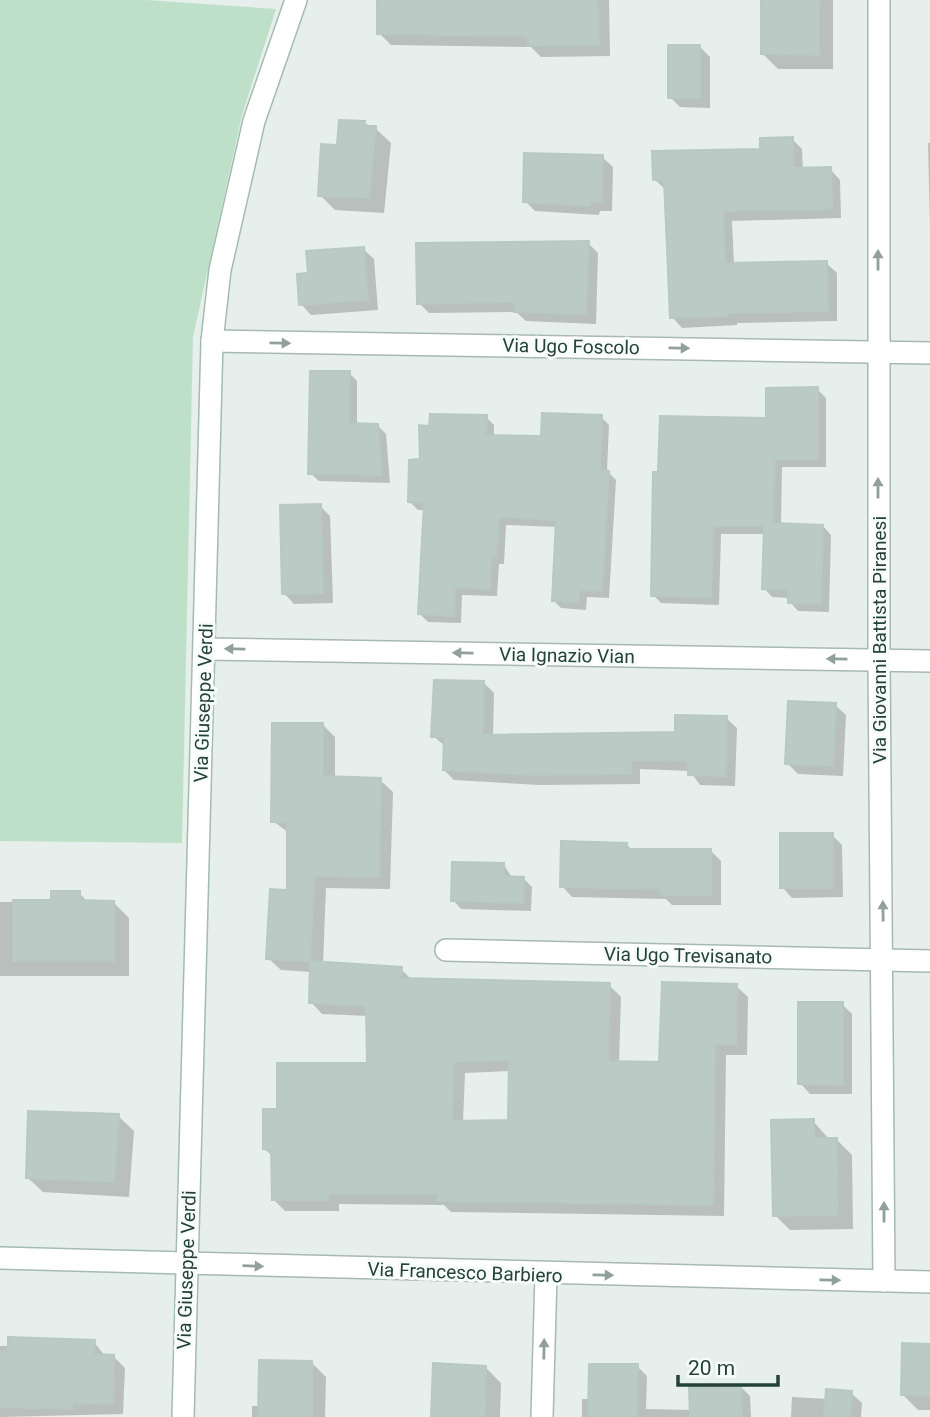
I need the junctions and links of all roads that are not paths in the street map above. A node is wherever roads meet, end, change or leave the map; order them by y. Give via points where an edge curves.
1 (296, 0) edge
2 (879, 0) edge
3 (212, 341) junction
4 (878, 351) junction
5 (930, 353) edge
6 (205, 649) junction
7 (879, 660) junction
8 (930, 661) edge
9 (446, 950) dead end
10 (883, 960) junction
11 (930, 961) edge
12 (0, 1258) edge
13 (185, 1263) junction
14 (546, 1274) junction
15 (884, 1281) junction
16 (930, 1282) edge
17 (183, 1417) edge
18 (542, 1417) edge

1 - 3 street, Via Giuseppe Verdi via 254,121 220,270
4 -> 2 street, Via Giovanni Battista Piranesi
3 -> 4 street, Via Ugo Foscolo
3 - 6 street, Via Giuseppe Verdi
4 - 5 street, Via Ugo Foscolo
7 -> 4 street, Via Giovanni Battista Piranesi
7 -> 6 street, Via Ignazio Vian
6 - 13 street, Via Giuseppe Verdi
7 - 8 street, Via Ignazio Vian
10 -> 7 street, Via Giovanni Battista Piranesi
9 - 10 street, Via Ugo Trevisanato
10 - 11 street, Via Ugo Trevisanato
15 -> 10 street, Via Giovanni Battista Piranesi
12 - 13 street, Via Francesco Barbiero
13 -> 14 street, Via Francesco Barbiero
13 - 17 street, Via Giuseppe Verdi
14 -> 15 street, Via Francesco Barbiero
18 -> 14 street
15 - 16 street, Via Francesco Barbiero

